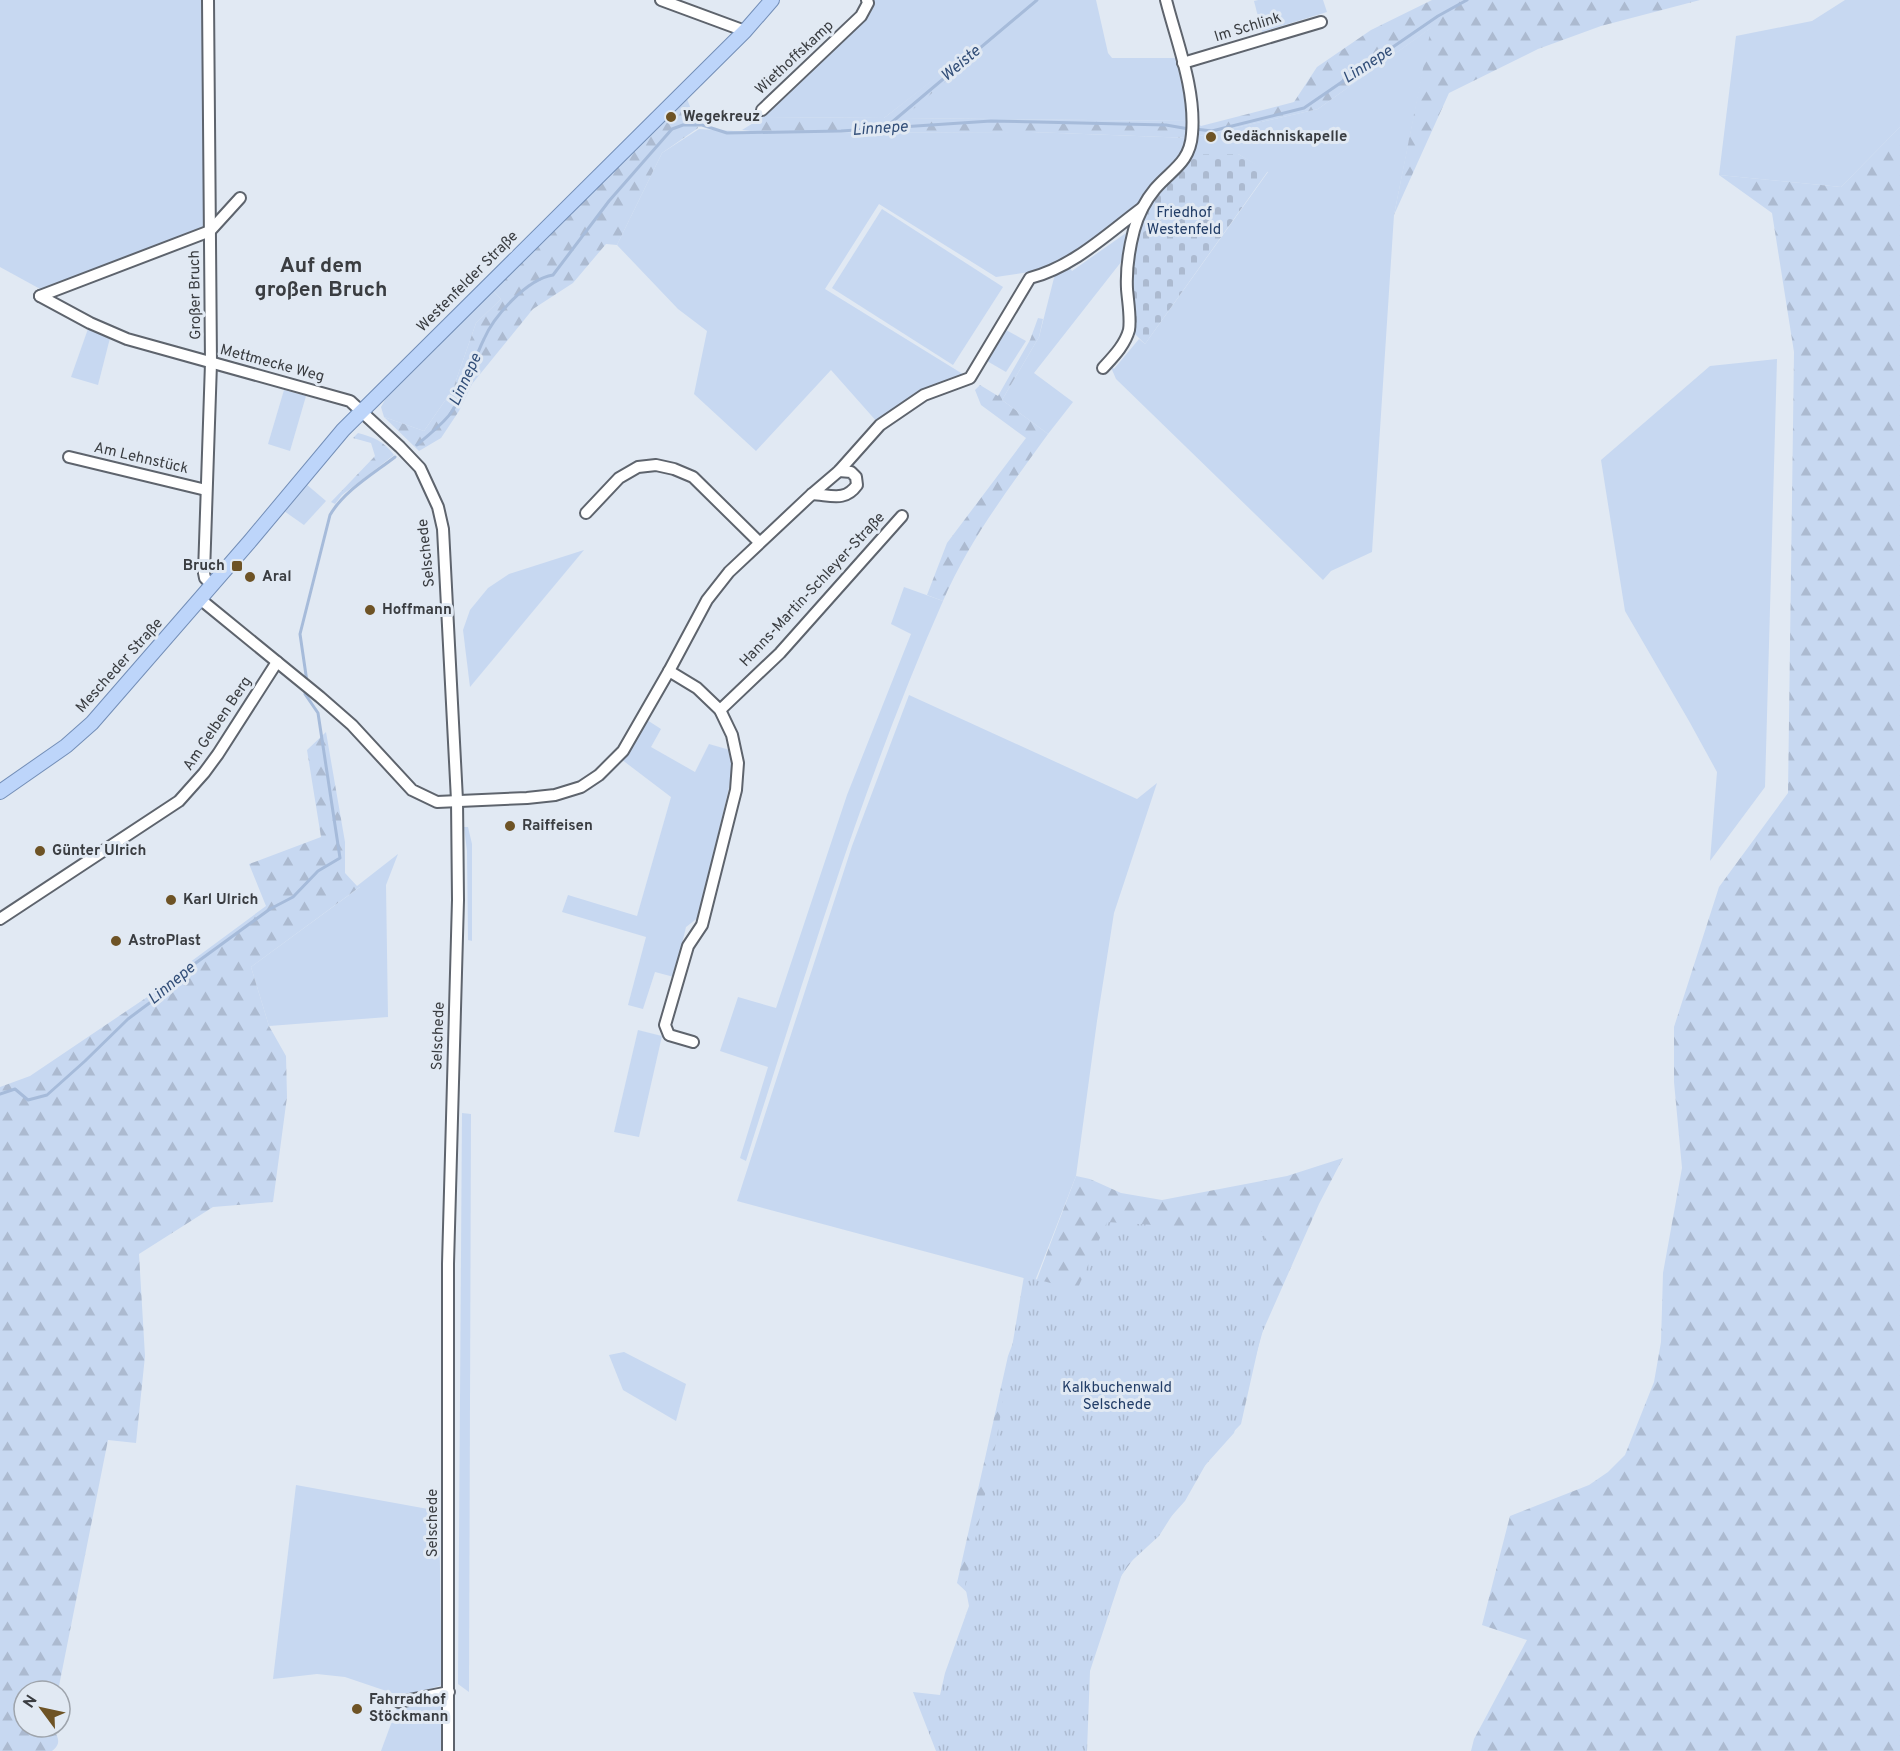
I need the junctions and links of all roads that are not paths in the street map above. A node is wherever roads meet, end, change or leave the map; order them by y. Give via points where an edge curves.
1 (208, 0) edge
2 (661, 0) edge
3 (772, 0) edge
4 (867, 0) edge
5 (1166, 0) edge
6 (1321, 22) dead end
7 (745, 31) junction
8 (1183, 63) junction
9 (762, 110) dead end
10 (240, 198) dead end
11 (1142, 208) junction
12 (210, 231) junction
13 (211, 363) junction
14 (1103, 368) dead end
15 (361, 411) junction
16 (69, 457) dead end
17 (839, 471) junction
18 (206, 490) junction
19 (812, 494) junction
20 (586, 513) dead end
21 (902, 516) dead end
22 (759, 542) junction
23 (212, 585) junction
24 (200, 599) junction
25 (277, 662) junction
26 (669, 672) junction
27 (720, 710) junction
28 (0, 792) edge
29 (457, 800) junction
30 (0, 919) edge
31 (693, 1042) dead end
32 (449, 1692) junction
33 (399, 1702) dead end
34 (448, 1751) edge

1 - 12 street, Großer Bruch
2 - 7 street
3 - 7 main road, Westenfelder Straße
4 - 9 street, Wiethoffskamp via 861,16
5 - 8 street
6 - 8 street, Im Schlink
7 - 15 main road, Westenfelder Straße
8 - 11 street via 1193,120 1188,154
10 - 12 street
11 - 14 street via 1127,269 1129,329 1124,344
11 - 17 street via 1066,264 1030,278 970,378 924,395 880,425
12 - 13 street, Großer Bruch
12 - 13 street, Mettmecke Weg via 40,296 118,335
13 - 15 street, Mettmecke Weg via 346,400
13 - 18 street, Großer Bruch
15 - 23 main road, Westenfelder Straße
15 - 29 street, Selschede via 420,468 438,507 443,529
16 - 18 street, Am Lehnstück
17 - 19 street
17 - 19 street via 851,472 856,477 857,485 851,493
18 - 23 street, Großer Bruch via 204,573
19 - 22 street
20 - 22 street via 619,478 638,467 656,465 693,477
21 - 27 street, Hanns-Martin-Schleyer-Straße via 780,653
22 - 26 street via 707,600
23 - 24 main road, Westenfelder Straße
24 - 25 street
24 - 28 main road, Mescheder Straße via 92,723
25 - 29 street via 352,725 412,790 437,802
25 - 30 street, Am Gelben Berg via 218,754 178,801
26 - 27 street via 697,688
26 - 29 street via 622,751 581,787 527,798
27 - 31 street via 732,735 738,763 736,790 702,925 688,946 665,1025 669,1035
29 - 32 street, Selschede via 448,1264
32 - 33 street
32 - 34 street, Selschede

